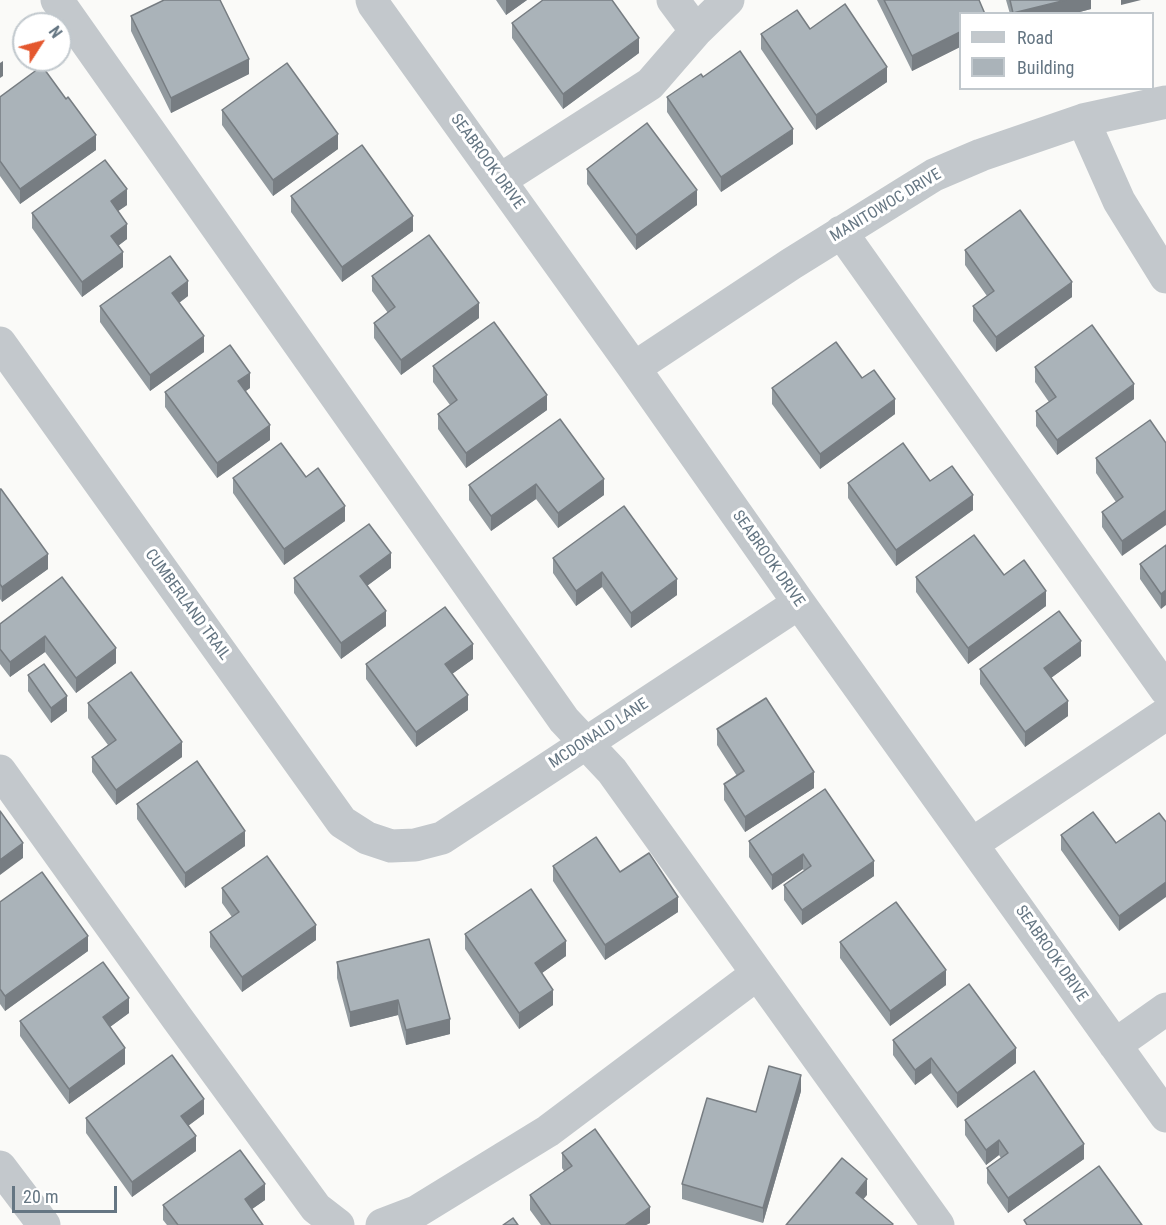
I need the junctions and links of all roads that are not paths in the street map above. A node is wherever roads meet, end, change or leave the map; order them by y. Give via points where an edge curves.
1 (57, 0) edge
2 (372, 0) edge
3 (673, 0) edge
4 (728, 0) edge
5 (696, 31) junction
6 (1166, 102) edge
7 (1083, 120) junction
8 (500, 180) junction
9 (841, 232) junction
10 (1166, 277) edge
11 (0, 343) edge
12 (634, 368) junction
13 (800, 603) junction
14 (1166, 690) edge
15 (1166, 714) edge
16 (586, 743) junction
17 (0, 771) edge
18 (972, 844) junction
19 (391, 846) joint
20 (757, 974) junction
21 (1166, 1009) edge
22 (1115, 1045) junction
23 (1166, 1116) edge
24 (0, 1167) edge
25 (44, 1225) edge
26 (338, 1225) edge
27 (382, 1225) edge
28 (938, 1225) edge

1 - 16 street via 564,720
2 - 8 street, SEABROOK DRIVE
3 - 5 street
4 - 5 street
5 - 8 street via 650,84
6 - 7 street, MANITOWOC DRIVE
7 - 9 street, MANITOWOC DRIVE via 934,175
7 - 10 street via 1119,201
8 - 12 street, SEABROOK DRIVE
9 - 12 street, MANITOWOC DRIVE
9 - 14 street
11 - 19 street, CUMBERLAND TRAIL via 342,822 367,838
12 - 13 street, SEABROOK DRIVE
13 - 16 street, MCDONALD LANE
13 - 18 street, SEABROOK DRIVE
15 - 18 street
16 - 19 street, MCDONALD LANE via 442,838 415,846
16 - 20 street via 612,771
17 - 26 street via 316,1208
18 - 22 street, SEABROOK DRIVE
20 - 27 street via 548,1131 416,1212
20 - 28 street
21 - 22 street
22 - 23 street, SEABROOK DRIVE
24 - 25 street

